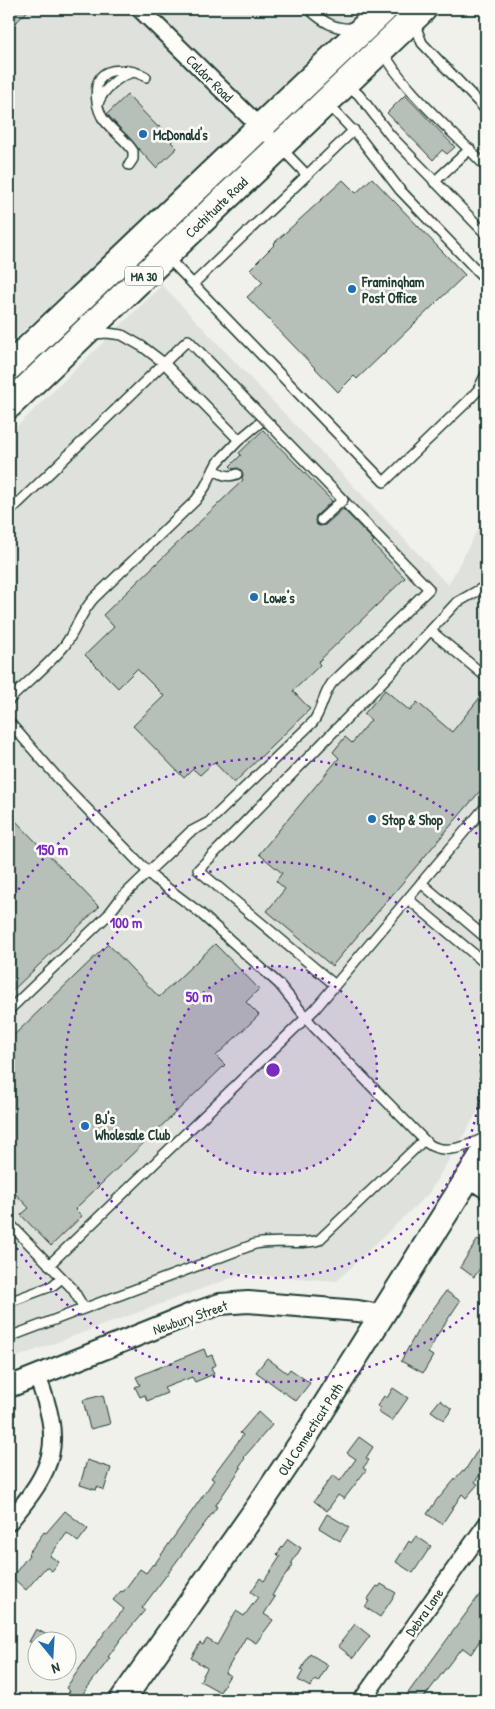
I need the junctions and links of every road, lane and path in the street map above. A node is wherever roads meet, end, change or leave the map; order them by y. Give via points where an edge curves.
1 (146, 10) edge
2 (421, 10) edge
3 (312, 12) edge
4 (376, 16) edge
5 (382, 50) junction
6 (134, 72) junction
7 (146, 77) dead end
8 (346, 83) junction
9 (326, 102) junction
10 (98, 104) junction
11 (486, 110) edge
12 (260, 127) junction
13 (354, 130) junction
14 (280, 146) junction
15 (470, 149) junction
16 (129, 165) dead end
17 (486, 167) edge
18 (307, 175) junction
19 (434, 182) junction
20 (486, 234) edge
21 (166, 256) junction
22 (486, 280) edge
23 (193, 284) junction
24 (79, 338) junction
25 (164, 363) junction
26 (9, 367) edge
27 (486, 374) edge
28 (9, 405) edge
29 (239, 440) junction
30 (214, 469) junction
31 (237, 474) dead end
32 (9, 512) edge
33 (322, 520) dead end
34 (486, 586) edge
35 (430, 631) junction
36 (486, 677) edge
37 (9, 700) edge
38 (9, 722) edge
39 (486, 806) edge
40 (148, 872) junction
41 (421, 883) junction
42 (408, 899) junction
43 (486, 938) edge
44 (486, 964) edge
45 (335, 985) junction
46 (9, 1010) edge
47 (307, 1018) junction
48 (486, 1136) edge
49 (424, 1140) junction
50 (486, 1150) edge
51 (477, 1185) edge
52 (9, 1223) edge
53 (49, 1265) junction
54 (62, 1278) junction
55 (9, 1302) edge
56 (84, 1308) junction
57 (381, 1318) junction
58 (9, 1337) edge
59 (37, 1376) junction
60 (9, 1387) edge
61 (9, 1522) edge
62 (486, 1525) edge
63 (122, 1700) edge
64 (362, 1700) edge

1 - 12 street, Caldor Road
2 - 5 main road, Cochituate Road / MA 30
2 - 11 lane via 417,30 422,43
3 - 4 lane via 324,22 350,28
4 - 12 main road, Cochituate Road / MA 30
5 - 8 main road, Cochituate Road / MA 30
5 - 15 lane via 391,67 409,88
6 - 7 lane
6 - 10 lane via 118,78
6 - 10 lane via 114,71 103,75 97,83
8 - 9 main road, Cochituate Road / MA 30
8 - 19 lane
9 - 13 lane
9 - 14 main road, Cochituate Road / MA 30
10 - 16 lane via 104,119 133,151
12 - 14 street, Caldor Road
12 - 26 main road, Cochituate Road / MA 30
13 - 18 lane
13 - 22 lane via 400,190
14 - 18 lane
14 - 21 main road, Cochituate Road / MA 30
15 - 17 lane
15 - 19 lane
18 - 23 lane
19 - 20 lane
21 - 23 lane
21 - 24 main road, Cochituate Road / MA 30
23 - 27 lane via 384,482 468,401
24 - 25 lane via 101,333 122,335 136,341
24 - 28 main road, Cochituate Road / MA 30
25 - 29 lane
25 - 32 lane
25 - 33 lane, bridge via 188,340 343,500
29 - 30 lane
29 - 40 lane via 250,437 262,421 268,422 429,589 332,683 313,722 209,822 190,832
30 - 31 lane via 226,476
30 - 37 lane via 196,500 94,598 60,650
34 - 35 lane via 456,603
35 - 36 lane
35 - 45 lane via 198,870
38 - 40 lane via 63,784
39 - 41 lane
40 - 46 lane
40 - 47 lane via 273,978
41 - 42 lane
41 - 43 lane
42 - 44 lane
42 - 45 lane
45 - 47 lane
47 - 49 lane
47 - 53 lane
48 - 49 lane via 448,1149 434,1148
49 - 56 lane via 319,1240 255,1244
50 - 51 main road, Old Connecticut Path
51 - 57 main road, Old Connecticut Path
52 - 53 lane
53 - 54 lane
54 - 55 lane via 52,1286
54 - 56 lane
56 - 58 lane
57 - 59 street, Newbury Street via 354,1310 258,1302 229,1303 191,1314
57 - 63 main road, Old Connecticut Path via 276,1482
59 - 60 street, Newbury Street
59 - 61 street via 52,1419 52,1450 48,1466 32,1494
62 - 64 street, Debra Lane

